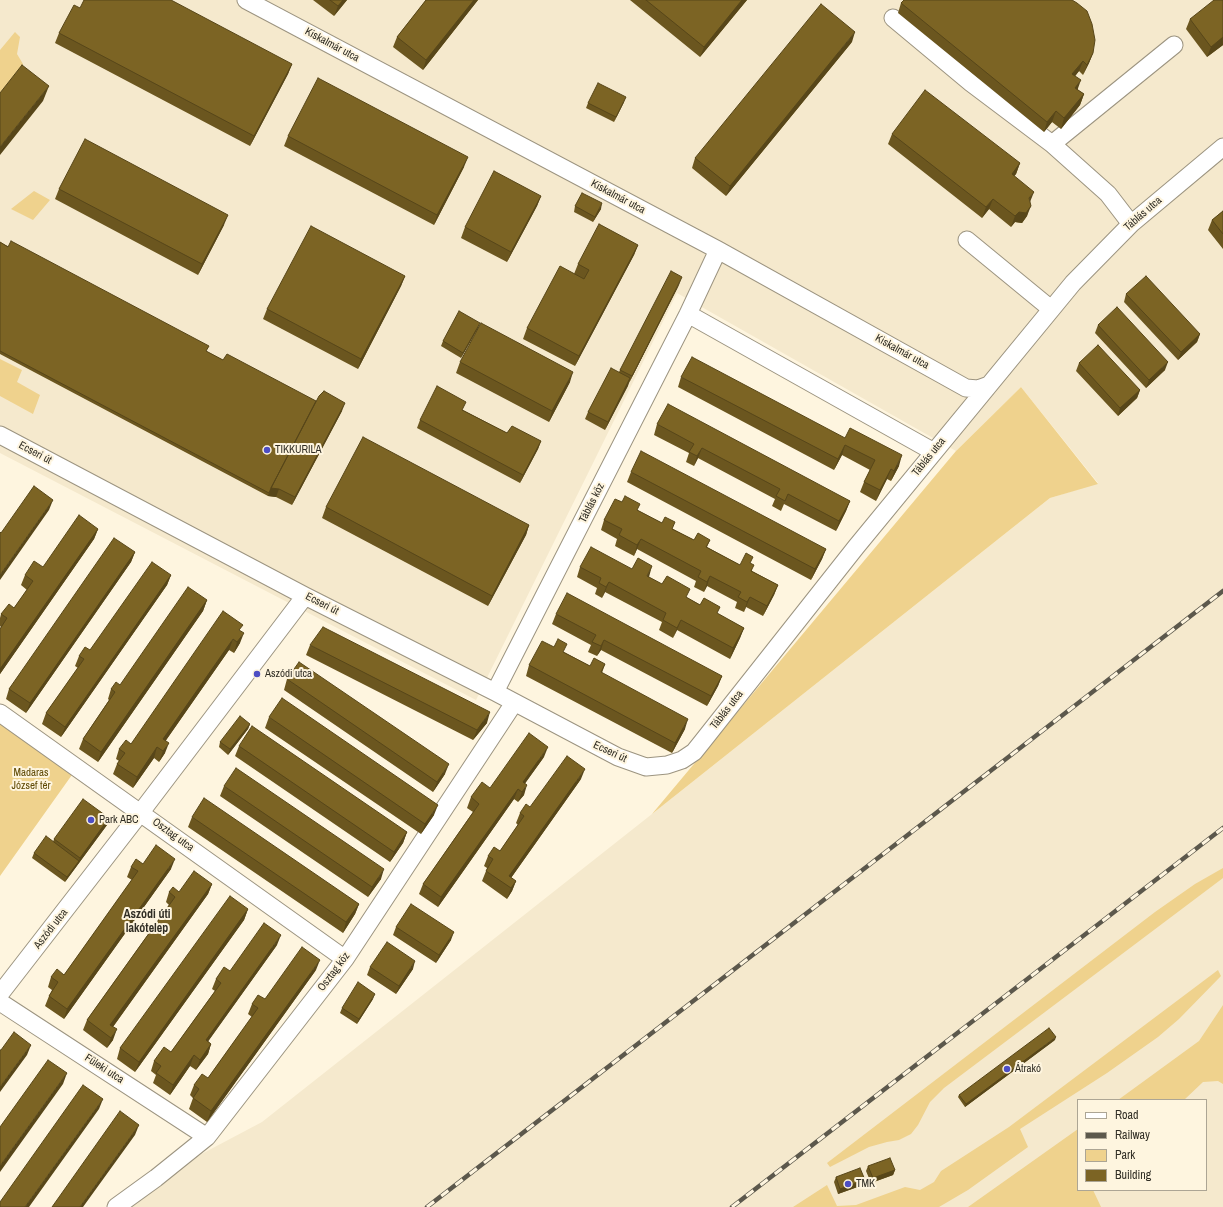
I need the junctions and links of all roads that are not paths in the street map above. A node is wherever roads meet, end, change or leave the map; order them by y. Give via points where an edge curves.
1 (246, 0) edge
2 (893, 18) dead end
3 (1174, 45) dead end
4 (1052, 144) junction
5 (1223, 147) edge
6 (1131, 224) junction
7 (967, 240) dead end
8 (718, 250) junction
9 (1052, 309) junction
10 (688, 314) junction
11 (989, 384) junction
12 (0, 435) edge
13 (934, 452) junction
14 (305, 596) junction
15 (495, 692) junction
16 (514, 703) junction
17 (0, 713) edge
18 (646, 767) joint
19 (141, 812) junction
20 (345, 959) junction
21 (0, 994) edge
22 (0, 1002) edge
23 (208, 1136) junction
24 (116, 1207) edge

1 - 8 street, Kiskalmár utca
2 - 4 street via 971,83
3 - 4 street
4 - 6 street via 1108,194
5 - 6 street, Táblás utca
6 - 9 street, Táblás utca
7 - 9 street
8 - 10 street, Táblás köz
8 - 11 street, Kiskalmár utca via 966,388 978,388
9 - 11 street, Táblás utca
10 - 13 street
10 - 15 street, Táblás köz
11 - 13 street, Táblás utca
12 - 14 street, Ecseri út
13 - 18 street, Táblás utca via 694,752 682,760 667,765
14 - 15 street, Ecseri út
14 - 19 street, Aszódi utca
15 - 16 street, Ecseri út
16 - 18 street, Ecseri út via 618,757
16 - 20 street, Osztag köz
17 - 19 street, Osztag utca
19 - 20 street, Osztag utca
19 - 21 street, Aszódi utca
20 - 23 street, Osztag köz
22 - 23 street, Füleki utca
23 - 24 street, Osztag köz

